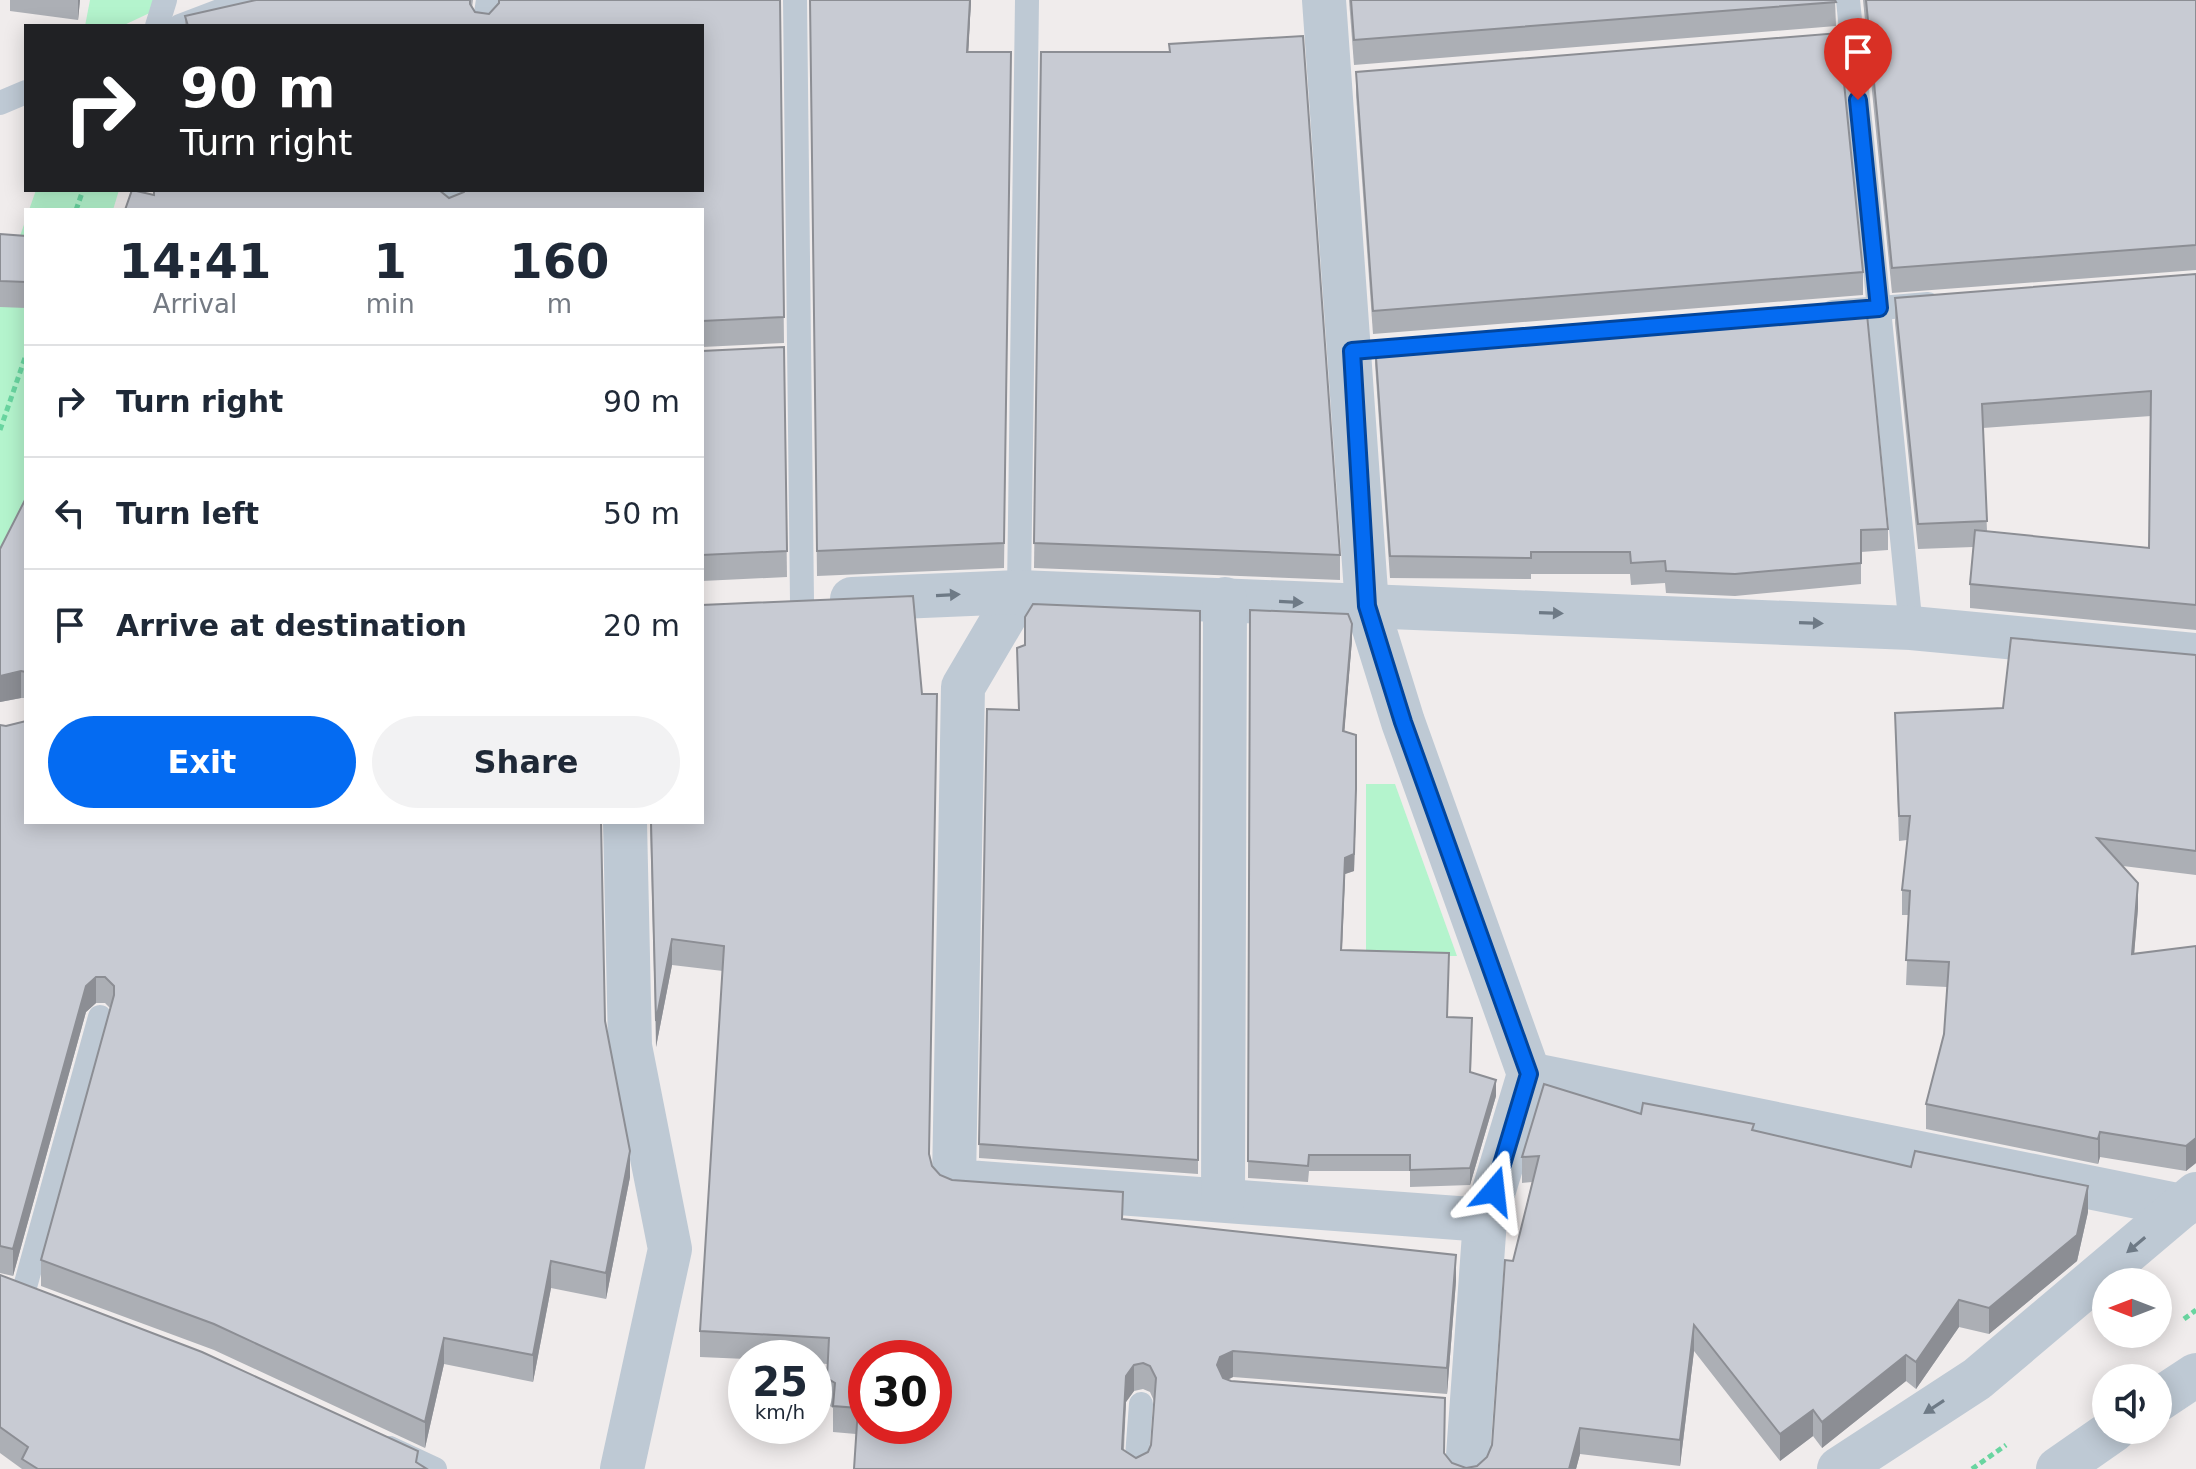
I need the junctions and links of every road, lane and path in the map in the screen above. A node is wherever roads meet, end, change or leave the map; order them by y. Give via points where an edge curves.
1 (165, 0) edge
2 (248, 0) edge
3 (488, 0) edge
4 (795, 0) edge
5 (1027, 0) edge
6 (1324, 0) edge
7 (1848, 0) edge
8 (158, 24) edge
9 (185, 24) edge
10 (484, 24) edge
11 (1852, 40) junction
12 (1821, 43) edge
13 (24, 93) edge
14 (0, 103) edge
15 (1958, 302) edge
16 (1879, 308) junction
17 (1802, 314) edge
18 (799, 357) junction
19 (771, 359) edge
20 (24, 361) edge
21 (0, 430) edge
22 (1019, 592) junction
23 (1225, 599) junction
24 (802, 601) junction
25 (759, 603) edge
26 (1367, 606) junction
27 (1911, 628) junction
28 (2196, 655) edge
29 (625, 824) edge
30 (100, 1017) dead end
31 (1529, 1074) junction
32 (1223, 1199) junction
33 (2189, 1200) edge
34 (1485, 1220) junction
35 (12, 1290) edge
36 (52, 1305) edge
37 (2196, 1375) edge
38 (2172, 1391) edge
39 (1141, 1404) dead end
40 (364, 1436) edge
41 (2094, 1444) edge
42 (435, 1469) edge
43 (622, 1469) edge
44 (1136, 1469) edge
45 (1467, 1469) edge
46 (1839, 1469) edge
47 (2058, 1469) edge

1 - 8 lane
2 - 9 lane
3 - 10 lane
4 - 18 lane
5 - 22 lane
6 - 26 street via 1345,81
7 - 11 lane
11 - 12 lane
11 - 16 lane
13 - 14 lane
15 - 16 lane
16 - 17 lane
16 - 27 lane
18 - 19 lane
18 - 24 lane
20 - 21 path
22 - 23 street
24 -> 22 street
22 - 32 street via 963,687 954,1181
23 -> 26 street
23 - 32 street
24 - 25 street
26 -> 27 street
26 - 31 street
27 - 28 street
29 - 43 street via 630,1046 670,1249
30 - 35 lane
31 - 33 street
31 - 34 street
32 - 34 street
33 -> 46 street via 1977,1379
34 - 45 street via 1456,1409
35 - 36 lane
37 - 38 street
39 - 44 lane
40 - 42 lane
41 - 47 street

